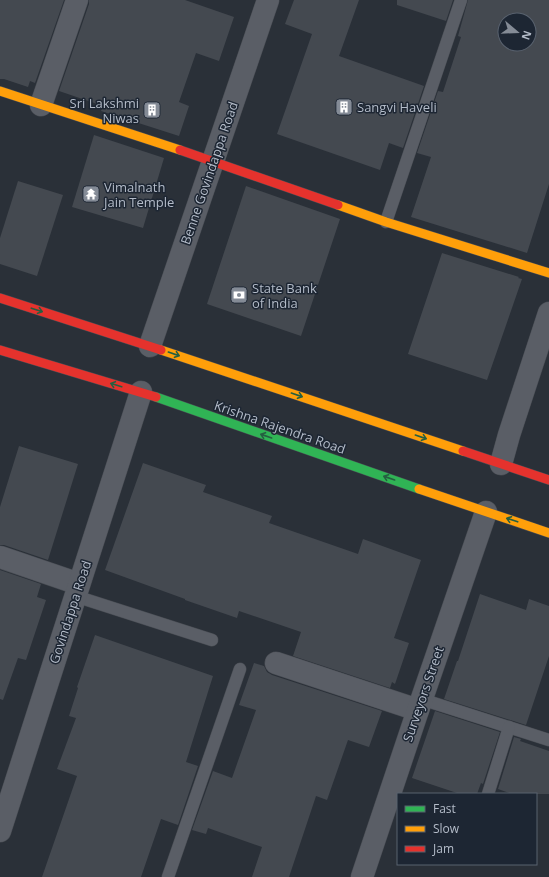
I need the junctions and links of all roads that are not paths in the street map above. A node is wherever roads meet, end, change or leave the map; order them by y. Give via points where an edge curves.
1 (77, 0) edge
2 (268, 0) edge
3 (461, 0) edge
4 (0, 91) edge
5 (41, 105) junction
6 (213, 161) junction
7 (386, 222) junction
8 (549, 273) edge
9 (0, 298) edge
10 (549, 313) edge
11 (150, 346) junction
12 (0, 350) edge
13 (141, 392) junction
14 (501, 464) junction
15 (549, 480) edge
16 (486, 512) junction
17 (549, 533) edge
18 (0, 557) edge
19 (77, 590) junction
20 (212, 640) dead end
21 (276, 663) dead end
22 (240, 669) dead end
23 (419, 704) junction
24 (509, 727) junction
25 (549, 740) edge
26 (488, 793) edge
27 (0, 831) edge
28 (168, 877) edge
29 (362, 877) edge

1 - 5 street
2 - 6 street, Benne Govindappa Road
3 - 7 lane
4 - 5 main road
5 - 6 main road
6 - 7 main road
6 - 11 street, Benne Govindappa Road
7 - 8 main road
9 -> 11 main road
10 - 14 street
11 -> 14 main road
13 -> 12 main road, Krishna Rajendra Road
16 -> 13 main road, Krishna Rajendra Road
13 - 19 street, Govindappa Road
14 - 15 main road
17 -> 16 main road, Krishna Rajendra Road
16 - 23 street, Surveyors Street
18 - 19 street
19 - 20 lane
19 - 27 street, Govindappa Road
21 - 23 street
22 - 28 lane
23 - 24 lane
23 - 29 street, Surveyors Street
24 - 25 lane
24 - 26 lane

